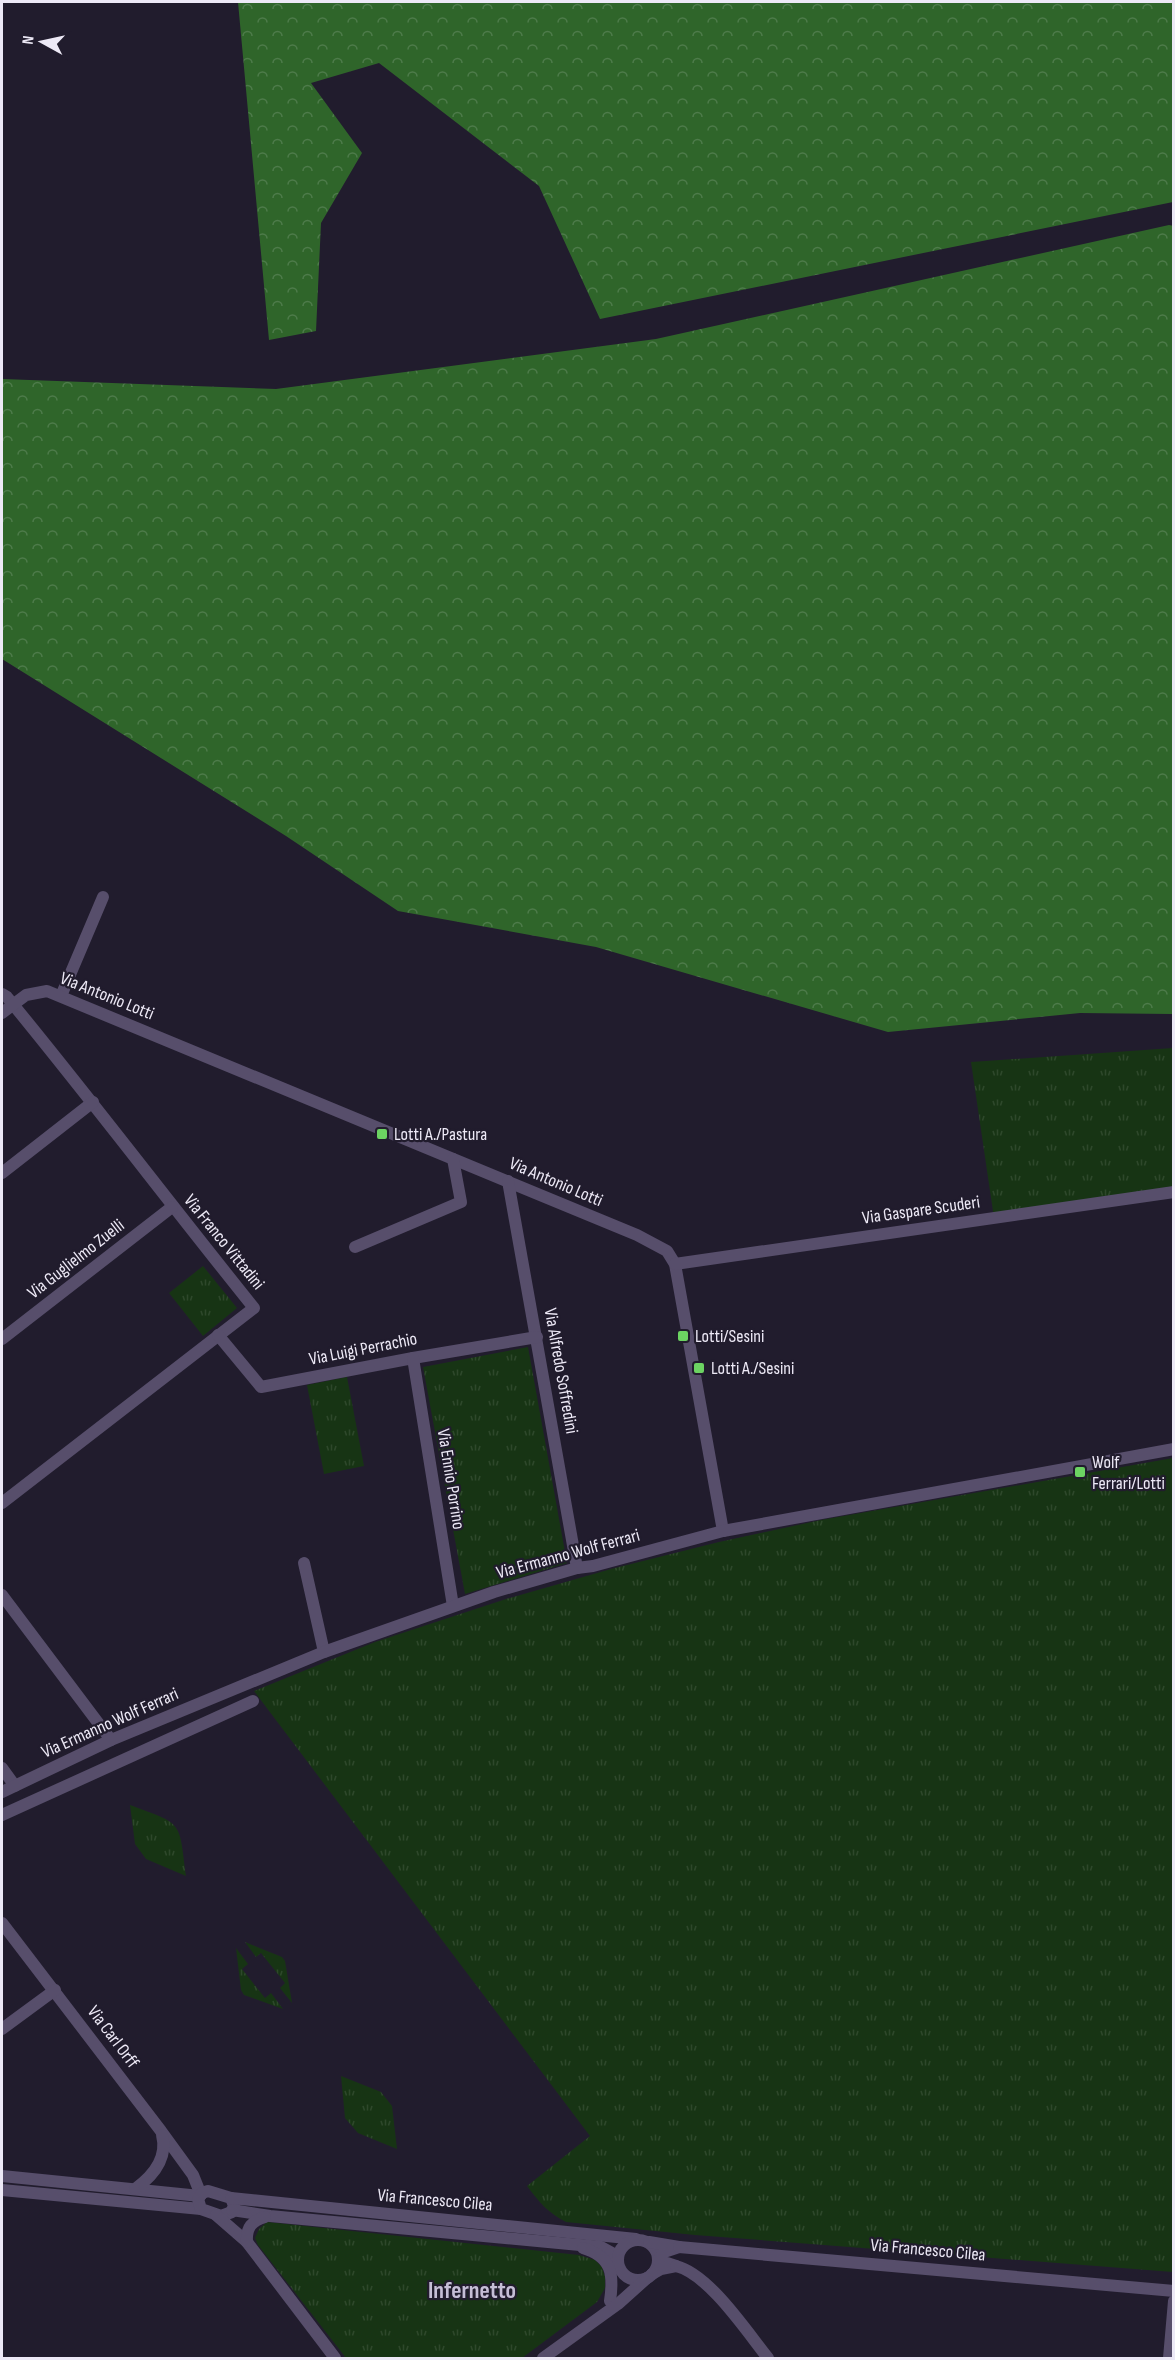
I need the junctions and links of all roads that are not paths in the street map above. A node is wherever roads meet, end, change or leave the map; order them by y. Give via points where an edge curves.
1 (103, 897) dead end
2 (2, 994) edge
3 (61, 996) junction
4 (13, 1004) junction
5 (2, 1013) edge
6 (93, 1102) junction
7 (453, 1159) junction
8 (2, 1173) edge
9 (508, 1181) junction
10 (1173, 1192) edge
11 (172, 1207) junction
12 (355, 1247) dead end
13 (675, 1264) junction
14 (218, 1335) junction
15 (537, 1337) junction
16 (2, 1339) edge
17 (413, 1358) junction
18 (1173, 1449) edge
19 (2, 1503) edge
20 (723, 1531) junction
21 (304, 1563) dead end
22 (577, 1568) junction
23 (2, 1595) edge
24 (453, 1606) junction
25 (324, 1652) junction
26 (253, 1701) dead end
27 (111, 1740) junction
28 (2, 1768) edge
29 (15, 1786) junction
30 (2, 1792) edge
31 (2, 1815) edge
32 (2, 1923) edge
33 (55, 1990) junction
34 (2, 2029) edge
35 (161, 2130) junction
36 (2, 2176) edge
37 (135, 2189) junction
38 (2, 2190) edge
39 (203, 2198) junction
40 (232, 2207) junction
41 (216, 2214) junction
42 (270, 2216) junction
43 (236, 2231) junction
44 (636, 2239) junction
45 (247, 2242) junction
46 (649, 2242) junction
47 (573, 2246) junction
48 (679, 2247) junction
49 (696, 2247) junction
50 (658, 2260) junction
51 (618, 2265) junction
52 (676, 2266) junction
53 (692, 2272) junction
54 (650, 2276) junction
55 (1173, 2291) edge
56 (610, 2301) junction
57 (1173, 2301) edge
58 (596, 2318) junction
59 (335, 2358) edge
60 (543, 2358) edge
61 (768, 2358) edge
62 (1169, 2358) edge

1 - 3 street
2 - 4 street, Via Franco Vittadini
3 - 4 street, Via Antonio Lotti via 37,991
3 - 7 street, Via Antonio Lotti
4 - 5 street, Via Antonio Lotti
4 - 6 street, Via Franco Vittadini
6 - 8 street
6 - 11 street, Via Franco Vittadini
7 - 9 street, Via Antonio Lotti
7 - 12 street via 460,1202
9 - 13 street, Via Antonio Lotti via 637,1235 667,1251
9 - 15 street, Via Alfredo Soffredini
10 - 13 street, Via Gaspare Scuderi
11 - 14 street, Via Franco Vittadini via 254,1308
11 - 16 street, Via Guglielmo Zuelli
13 - 20 street
14 - 17 street, Via Luigi Perrachio via 261,1387
14 - 19 street, Via Franco Vittadini
15 - 17 street, Via Luigi Perrachio
15 - 22 street, Via Alfredo Soffredini
17 - 24 street, Via Ennio Porrino
18 - 20 street, Via Ermanno Wolf Ferrari
20 - 22 street, Via Ermanno Wolf Ferrari
21 - 25 street
22 - 24 street, Via Ermanno Wolf Ferrari
23 - 27 street
24 - 25 street, Via Ermanno Wolf Ferrari
25 - 27 street, Via Ermanno Wolf Ferrari
26 - 31 street
27 - 29 street, Via Ermanno Wolf Ferrari
28 - 29 street
29 - 30 street, Via Ermanno Wolf Ferrari
32 - 33 street, Via Carl Orff
33 - 34 street
33 - 35 street, Via Carl Orff
35 - 37 street via 161,2159 152,2174
35 - 39 street, Via Carl Orff via 193,2175
36 - 37 street, Via Francesco Cilea
37 - 39 street, Via Francesco Cilea
38 - 39 street, Via Francesco Cilea
39 - 40 street, Via Francesco Cilea
39 - 41 street, Via Francesco Cilea
40 - 41 street, Via Francesco Cilea via 224,2216
40 - 42 street, Via Francesco Cilea
40 - 43 street
40 - 44 street, Via Francesco Cilea
41 - 43 street
42 - 45 street via 251,2224
42 - 47 street, Via Francesco Cilea
43 - 45 street
44 - 46 street
44 - 51 street via 620,2249
45 - 59 street
46 - 48 street, Via Francesco Cilea
46 - 50 street
47 - 51 street, Via Francesco Cilea via 601,2247 612,2253
47 - 56 street, Via Francesco Cilea via 591,2251 611,2269 614,2279
48 - 49 street, Via Francesco Cilea
48 - 50 street via 664,2252
49 - 53 street
49 - 55 street, Via Francesco Cilea
50 - 52 street
50 - 54 street
51 - 54 street via 623,2274 634,2280
51 - 56 street
52 - 53 street
52 - 54 street
53 - 61 street via 709,2286
54 - 58 street
56 - 58 street
57 - 62 street
58 - 60 street

